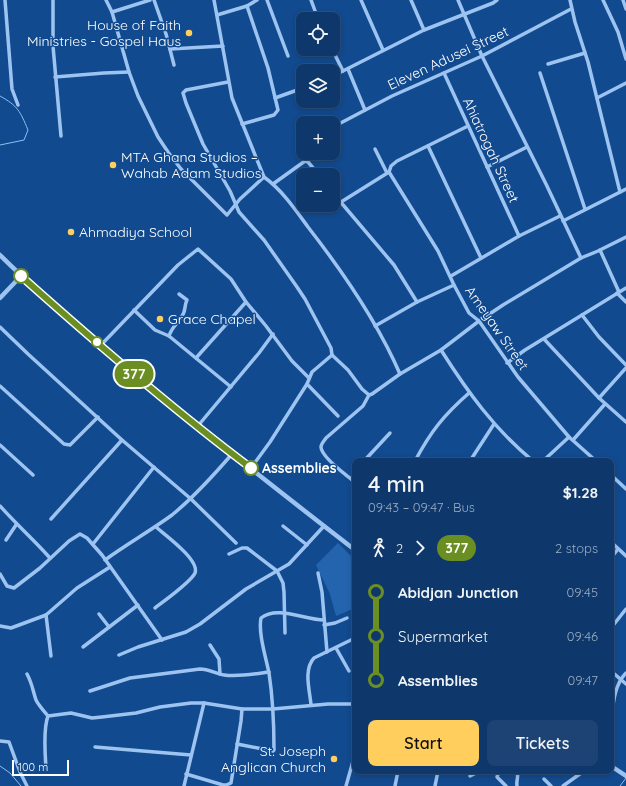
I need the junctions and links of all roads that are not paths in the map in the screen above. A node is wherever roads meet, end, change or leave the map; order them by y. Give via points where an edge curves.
1 (5, 0) edge
2 (53, 0) edge
3 (106, 0) edge
4 (150, 0) edge
5 (154, 0) edge
6 (214, 0) edge
7 (257, 0) edge
8 (267, 0) edge
9 (311, 0) edge
10 (361, 0) edge
11 (411, 0) edge
12 (458, 0) edge
13 (497, 0) edge
14 (570, 0) edge
15 (603, 0) edge
16 (623, 0) edge
17 (246, 6) junction
18 (626, 8) edge
19 (571, 9) junction
20 (112, 12) junction
21 (315, 12) edge
22 (464, 14) junction
23 (218, 15) junction
24 (424, 30) junction
25 (223, 46) junction
26 (170, 49) junction
27 (383, 50) junction
28 (585, 53) junction
29 (288, 56) dead end
30 (336, 56) edge
31 (482, 56) junction
32 (626, 59) edge
33 (548, 64) dead end
34 (174, 65) dead end
35 (348, 69) junction
36 (343, 71) junction
37 (129, 72) junction
38 (340, 72) edge
39 (444, 73) junction
40 (540, 73) dead end
41 (55, 77) junction
42 (228, 82) junction
43 (626, 83) edge
44 (296, 90) edge
45 (275, 98) junction
46 (597, 98) junction
47 (18, 106) dead end
48 (365, 110) junction
49 (340, 123) edge
50 (242, 124) junction
51 (468, 126) junction
52 (61, 136) dead end
53 (428, 146) junction
54 (527, 147) junction
55 (375, 149) dead end
56 (487, 167) junction
57 (313, 168) edge
58 (388, 173) junction
59 (264, 177) junction
60 (273, 184) junction
61 (626, 189) edge
62 (620, 192) junction
63 (341, 202) joint
64 (236, 204) junction
65 (585, 209) junction
66 (560, 216) junction
67 (562, 221) junction
68 (519, 236) junction
69 (626, 237) edge
70 (600, 250) junction
71 (0, 255) edge
72 (481, 258) junction
73 (581, 258) junction
74 (21, 276) junction
75 (451, 276) junction
76 (454, 285) junction
77 (626, 288) edge
78 (618, 292) junction
79 (179, 294) dead end
80 (0, 298) edge
81 (246, 302) junction
82 (418, 302) junction
83 (626, 302) edge
84 (134, 310) junction
85 (582, 315) junction
86 (479, 321) junction
87 (375, 326) junction
88 (0, 328) edge
89 (273, 334) junction
90 (169, 336) junction
91 (544, 339) junction
92 (100, 346) junction
93 (442, 350) junction
94 (332, 355) junction
95 (196, 358) junction
96 (507, 363) junction
97 (626, 366) edge
98 (400, 374) junction
99 (309, 378) junction
100 (307, 384) junction
101 (0, 386) edge
102 (231, 387) junction
103 (469, 393) junction
104 (368, 395) junction
105 (599, 398) junction
106 (605, 404) junction
107 (338, 416) dead end
108 (98, 417) junction
109 (626, 422) edge
110 (494, 424) junction
111 (197, 427) junction
112 (390, 433) dead end
113 (569, 437) junction
114 (122, 440) junction
115 (573, 440) junction
116 (0, 445) edge
117 (232, 454) junction
118 (367, 458) edge
119 (417, 458) edge
120 (472, 458) edge
121 (530, 458) edge
122 (546, 458) edge
123 (593, 458) edge
124 (154, 467) junction
125 (251, 468) junction
126 (34, 474) dead end
127 (352, 479) edge
128 (614, 479) edge
129 (626, 489) edge
130 (191, 499) junction
131 (0, 506) edge
132 (51, 519) dead end
133 (16, 524) junction
134 (283, 526) dead end
135 (324, 526) junction
136 (156, 527) junction
137 (6, 540) dead end
138 (236, 543) dead end
139 (93, 544) junction
140 (307, 545) junction
141 (614, 545) edge
142 (352, 548) edge
143 (618, 549) junction
144 (229, 554) dead end
145 (614, 554) edge
146 (626, 556) edge
147 (50, 558) junction
148 (105, 560) junction
149 (110, 567) junction
150 (277, 571) junction
151 (318, 573) dead end
152 (0, 574) edge
153 (138, 605) junction
154 (155, 608) dead end
155 (626, 608) edge
156 (284, 612) junction
157 (99, 614) dead end
158 (46, 615) junction
159 (346, 618) dead end
160 (324, 620) junction
161 (614, 624) edge
162 (324, 625) junction
163 (0, 626) edge
164 (109, 627) junction
165 (285, 633) dead end
166 (162, 640) junction
167 (352, 640) edge
168 (210, 645) dead end
169 (83, 647) dead end
170 (336, 648) junction
171 (327, 652) junction
172 (119, 655) dead end
173 (51, 656) dead end
174 (349, 671) dead end
175 (269, 672) junction
176 (626, 673) edge
177 (27, 674) dead end
178 (220, 674) junction
179 (614, 674) edge
180 (620, 679) junction
181 (626, 684) edge
182 (90, 691) dead end
183 (204, 703) junction
184 (614, 703) edge
185 (352, 704) edge
186 (311, 705) junction
187 (242, 709) junction
188 (273, 709) junction
189 (48, 716) junction
190 (0, 741) edge
191 (237, 744) junction
192 (95, 747) dead end
193 (191, 755) junction
194 (352, 765) edge
195 (46, 768) dead end
196 (614, 768) edge
197 (186, 774) junction
198 (397, 774) edge
199 (437, 774) edge
200 (474, 774) edge
201 (500, 774) edge
202 (518, 774) edge
203 (580, 774) edge
204 (470, 776) dead end
205 (497, 776) joint
206 (626, 776) edge
207 (544, 779) dead end
208 (231, 783) junction
209 (27, 786) edge
210 (184, 786) edge
211 (236, 786) edge
212 (346, 786) edge
213 (395, 786) edge
214 (435, 786) edge
215 (506, 786) edge
216 (517, 786) edge
217 (550, 786) edge
218 (563, 786) edge

1 - 47 street via 12,89
2 - 41 street
3 - 20 street
4 - 20 street
5 - 26 street
6 - 23 street
7 - 17 street
8 - 29 street
9 - 21 street
10 - 27 street
11 - 24 street
12 - 22 street
13 - 22 street
14 - 19 street
15 - 32 street via 618,32
16 - 18 street
17 - 23 street
17 - 45 street via 266,61
19 - 28 street
19 - 31 street, Eleven Adusei Street
20 - 37 street
22 - 24 street
22 - 31 street
23 - 25 street
24 - 27 street
25 - 26 street
25 - 42 street
26 - 34 street
27 - 35 street
28 - 33 street
28 - 46 street
30 - 36 street
31 - 39 street, Eleven Adusei Street
31 - 54 street
35 - 36 street
35 - 48 street
36 - 38 street
37 - 41 street
37 - 64 street via 138,96 168,152 197,186 227,215
39 - 48 street, Eleven Adusei Street
39 - 51 street, Ahiatrogah Street
40 - 65 street
41 - 52 street
42 - 50 street
42 - 64 street via 186,90 183,93 203,144
43 - 46 street
44 - 45 street
45 - 50 street via 278,110 274,116
46 - 62 street
48 - 49 street, Eleven Adusei Street
50 - 59 street
51 - 53 street
51 - 56 street, Ahiatrogah Street
53 - 58 street via 396,162
53 - 72 street
54 - 56 street
54 - 66 street
55 - 58 street, Ameyaw Street
56 - 68 street, Ahiatrogah Street
57 - 60 street via 305,161
58 - 63 street
58 - 75 street, Ameyaw Street
59 - 60 street
59 - 64 street
60 - 87 street via 292,205 346,278
61 - 62 street
62 - 65 street
63 - 82 street via 394,265
64 - 94 street via 239,212 264,240 305,299 331,348
65 - 67 street
66 - 67 street
66 - 68 street
67 - 73 street
68 - 72 street
69 - 70 street
70 - 73 street
70 - 78 street
71 - 74 street
72 - 75 street
73 - 86 street
74 - 80 street
74 - 92 street
75 - 76 street, Ameyaw Street
76 - 82 street
76 - 86 street, Ameyaw Street via 470,313
77 - 78 street
78 - 83 street
78 - 85 street
79 - 90 street via 187,300 185,310
81 - 84 street via 230,279 198,249
81 - 89 street
81 - 95 street
82 - 87 street
84 - 90 street via 155,330
84 - 92 street
85 - 91 street
85 - 97 street
86 - 93 street
86 - 96 street, Ameyaw Street
87 - 98 street
88 - 108 street
89 - 99 street via 292,361
89 - 102 street
90 - 95 street
91 - 96 street
91 - 105 street
92 - 111 street
93 - 98 street
93 - 103 street
94 - 99 street via 316,368
94 - 104 street
95 - 102 street
96 - 113 street, Ameyaw Street
97 - 105 street
98 - 104 street
99 - 100 street
100 - 107 street
100 - 125 street
101 - 108 street via 64,444 70,444
102 - 111 street
103 - 110 street
103 - 119 street via 451,408 437,425
104 - 127 street via 363,406 321,445 325,456
105 - 106 street
106 - 109 street
106 - 115 street
108 - 114 street
110 - 120 street
110 - 121 street
111 - 117 street
112 - 118 street
113 - 115 street, Ameyaw Street
113 - 122 street
114 - 124 street
114 - 132 street
115 - 123 street, Ameyaw Street
116 - 126 street
117 - 125 street
117 - 130 street
124 - 130 street
124 - 139 street
125 - 135 street
128 - 129 street
130 - 136 street
130 - 138 street
131 - 133 street
133 - 137 street
133 - 147 street
134 - 140 street
135 - 140 street
135 - 142 street
136 - 148 street
136 - 154 street via 188,556 196,570 191,578
139 - 147 street via 80,534
139 - 148 street
140 - 150 street via 294,560
141 - 143 street
143 - 145 street
143 - 146 street
144 - 150 street via 247,548
147 - 152 street via 14,588 7,586
148 - 149 street
149 - 153 street
149 - 158 street via 78,588
150 - 156 street via 284,587
150 - 166 street via 246,589 193,628
151 - 160 street
153 - 164 street
153 - 166 street
155 - 161 street
156 - 160 street
156 - 165 street
156 - 175 street via 264,616 260,620
157 - 164 street
158 - 163 street via 11,628
158 - 173 street
159 - 162 street via 335,624
160 - 162 street
162 - 171 street
164 - 169 street
166 - 172 street
167 - 170 street
168 - 178 street via 219,659
170 - 171 street
170 - 174 street
171 - 186 street via 314,658 308,666
175 - 178 street
175 - 188 street
176 - 180 street
177 - 189 street via 38,705
178 - 182 street via 205,669 143,675
179 - 180 street
180 - 181 street
180 - 184 street
183 - 187 street
183 - 189 street via 176,704 136,713 92,718 72,713
183 - 193 street
185 - 186 street
186 - 188 street
187 - 188 street
187 - 191 street
188 - 191 street via 274,751
189 - 195 street
190 - 209 street via 11,744
191 - 208 street
192 - 193 street
193 - 197 street
194 - 212 street
196 - 206 street
197 - 208 street via 223,785
197 - 210 street
198 - 213 street
199 - 214 street
200 - 204 street
201 - 205 street
202 - 216 street
203 - 218 street
205 - 215 street
207 - 217 street
208 - 211 street

